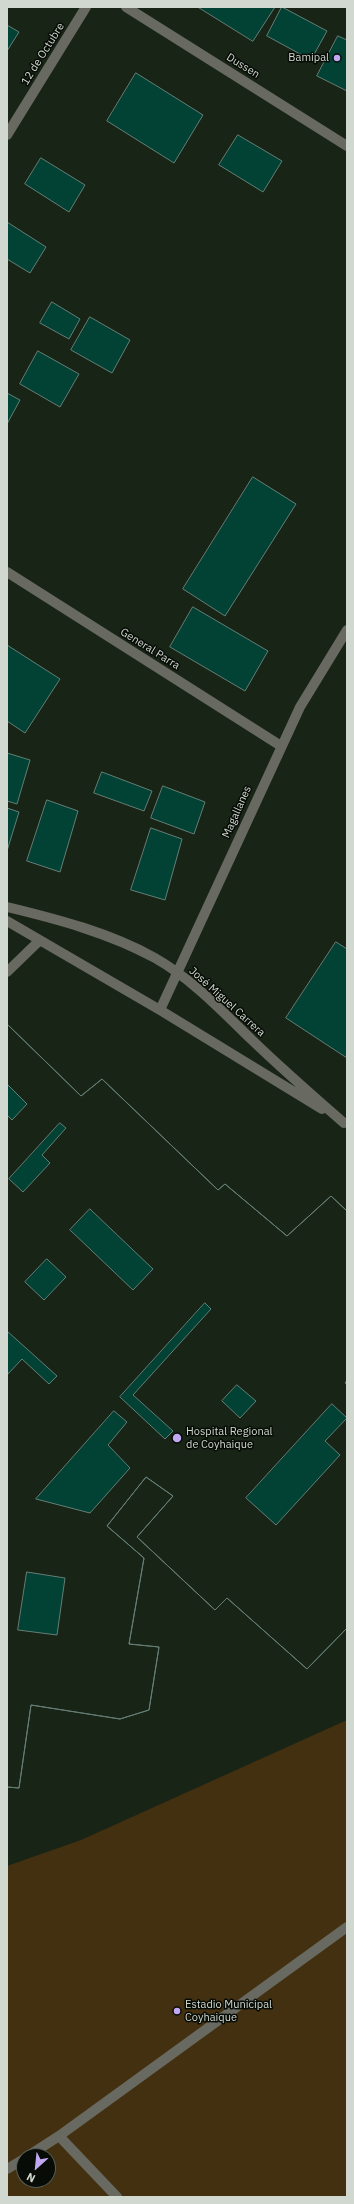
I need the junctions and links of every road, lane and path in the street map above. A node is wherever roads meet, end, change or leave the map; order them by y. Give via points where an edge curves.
1 (86, 7) edge
2 (126, 7) edge
3 (7, 135) edge
4 (347, 146) edge
5 (7, 572) edge
6 (347, 630) edge
7 (281, 746) junction
8 (7, 907) edge
9 (7, 921) edge
10 (39, 941) junction
11 (7, 972) edge
12 (178, 973) junction
13 (160, 1010) junction
14 (346, 1124) edge
15 (347, 1927) edge
16 (59, 2136) junction
17 (40, 2148) edge
18 (16, 2164) edge
19 (7, 2170) edge
20 (117, 2197) edge

1 - 3 street, 12 de Octubre
2 - 4 street, Dussen
5 - 7 street, General Parra
6 - 7 street, Magallanes via 300,707
7 - 12 street, Magallanes
8 - 12 street, José Miguel Carrera via 72,924 110,938 151,956
9 - 10 street, José Miguel Carrera
10 - 11 street
10 - 13 street, José Miguel Carrera
12 - 13 street, Magallanes
12 - 14 street, José Miguel Carrera
13 - 14 street, José Miguel Carrera
15 - 16 street
16 - 17 street
16 - 20 street
18 - 19 street

